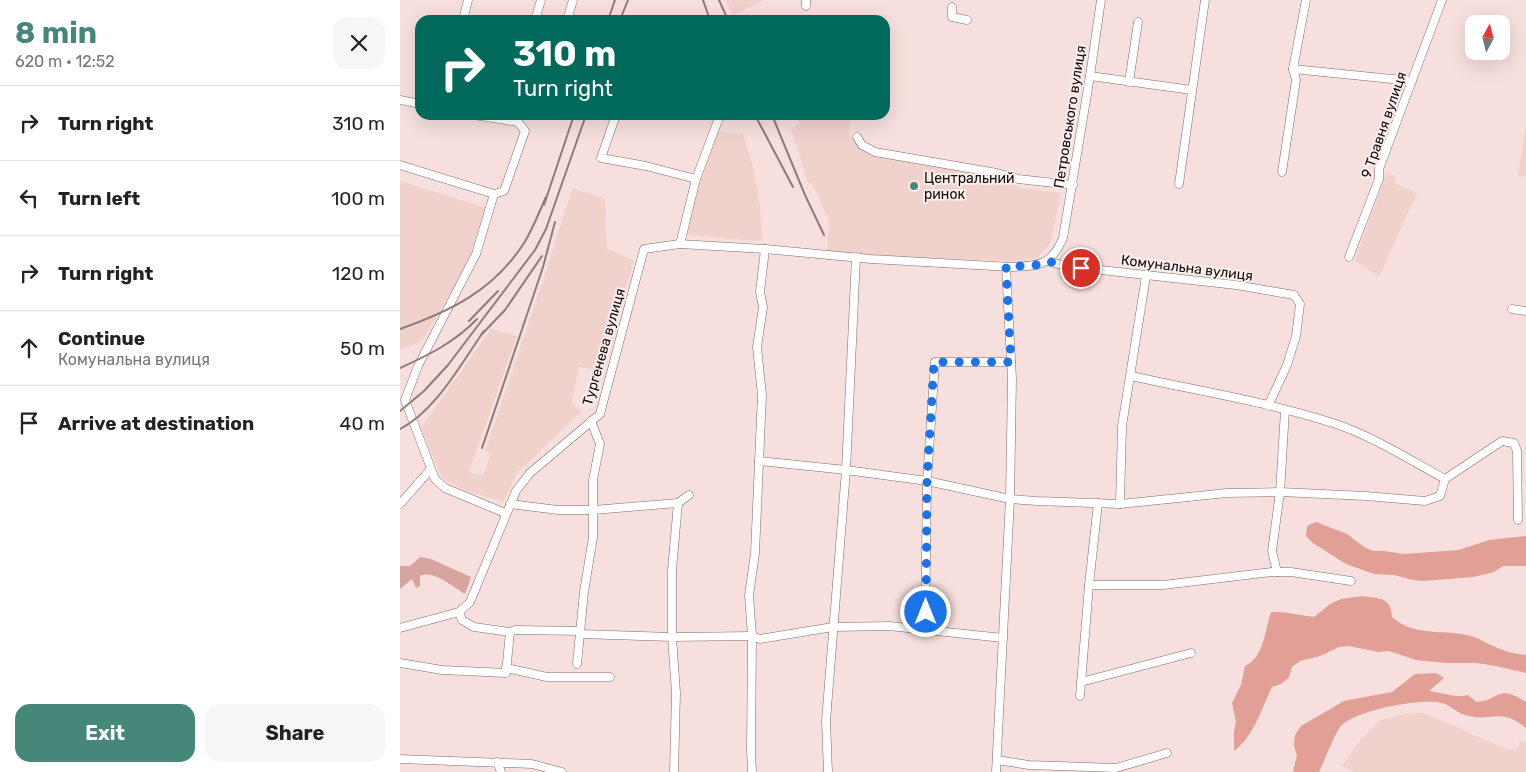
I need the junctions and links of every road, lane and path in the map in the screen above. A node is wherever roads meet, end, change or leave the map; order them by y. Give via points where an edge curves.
1 (468, 0) edge
2 (541, 0) edge
3 (574, 0) edge
4 (1101, 0) edge
5 (1205, 0) edge
6 (1306, 0) edge
7 (1442, 0) edge
8 (952, 7) dead end
9 (464, 15) edge
10 (536, 15) edge
11 (570, 15) edge
12 (967, 20) dead end
13 (1138, 22) dead end
14 (1293, 69) junction
15 (1090, 76) junction
16 (1412, 81) junction
17 (1129, 82) junction
18 (1192, 90) junction
19 (400, 100) edge
20 (415, 103) edge
21 (519, 120) edge
22 (614, 120) edge
23 (718, 120) edge
24 (857, 137) dead end
25 (400, 165) edge
26 (1282, 172) dead end
27 (696, 179) junction
28 (1073, 184) junction
29 (1179, 184) dead end
30 (494, 194) junction
31 (680, 244) junction
32 (765, 249) junction
33 (856, 257) junction
34 (1349, 257) dead end
35 (1048, 261) junction
36 (1006, 266) junction
37 (1146, 276) junction
38 (1512, 309) dead end
39 (1526, 311) edge
40 (1011, 362) junction
41 (1131, 376) junction
42 (403, 400) edge
43 (1268, 406) junction
44 (1285, 410) junction
45 (591, 421) junction
46 (758, 461) junction
47 (430, 470) junction
48 (846, 470) junction
49 (1445, 479) junction
50 (927, 481) junction
51 (1280, 492) junction
52 (690, 494) dead end
53 (1010, 499) junction
54 (678, 503) junction
55 (1098, 503) junction
56 (400, 504) edge
57 (510, 504) junction
58 (1120, 504) junction
59 (593, 510) junction
60 (505, 513) junction
61 (1518, 520) dead end
62 (1277, 572) junction
63 (1351, 581) dead end
64 (1089, 585) junction
65 (459, 612) junction
66 (833, 627) junction
67 (400, 628) edge
68 (926, 630) junction
69 (510, 632) junction
70 (580, 633) junction
71 (752, 636) junction
72 (672, 637) junction
73 (1003, 638) junction
74 (1191, 653) dead end
75 (400, 663) edge
76 (577, 664) dead end
77 (506, 668) junction
78 (610, 677) dead end
79 (1081, 682) junction
80 (1080, 696) dead end
81 (1167, 753) dead end
82 (400, 759) edge
83 (997, 760) junction
84 (496, 762) junction
85 (501, 772) edge
86 (562, 772) edge
87 (674, 772) edge
88 (752, 772) edge
89 (828, 772) edge
90 (996, 772) edge

1 - 9 street
2 - 10 street
3 - 11 street
4 - 15 street, Петровського вулиця
5 - 18 street
6 - 14 street
7 - 16 street, 9 Травня вулиця
8 - 12 street via 952,17
13 - 17 street
14 - 16 street
14 - 26 street via 1296,80
15 - 17 street
15 - 28 street, Петровського вулиця
16 - 34 street, 9 Травня вулиця
17 - 18 street
18 - 29 street
19 - 20 street
21 - 30 street via 525,131 504,191
22 - 27 street via 601,158
23 - 27 street
24 - 28 street via 862,145 875,152 1018,179
25 - 30 street
27 - 31 street
28 - 35 street, Петровського вулиця via 1063,238
30 - 42 street via 476,254
31 - 32 street
31 - 45 street, Тургенева вулиця via 644,249 600,414
32 - 33 street
32 - 46 street via 760,292 763,307 757,348 762,395
33 - 36 street
33 - 48 street
35 - 36 street via 1033,266
35 - 37 street, Комунальна вулиця via 1064,266
36 - 40 street
37 - 41 street
37 - 43 street, Комунальна вулиця via 1236,285 1294,295 1300,304 1296,336
38 - 39 street
40 - 50 street via 934,362
40 - 53 street
41 - 43 street
41 - 58 street via 1122,426
42 - 47 street
43 - 44 street
44 - 49 street via 1337,424
44 - 51 street
45 - 57 street, Тургенева вулиця via 530,473
45 - 59 street via 600,444 593,480
46 - 48 street
46 - 71 street via 755,553 749,595
47 - 56 street
47 - 60 street via 445,488
48 - 50 street
48 - 66 street
49 - 51 street via 1440,496 1425,501
49 - 61 street via 1502,441 1514,443 1517,451
50 - 53 street
50 - 68 street
51 - 58 street via 1227,493
51 - 62 street via 1272,551
52 - 54 street
53 - 55 street
53 - 73 street
54 - 59 street
54 - 72 street via 672,570
55 - 58 street
55 - 64 street
57 - 59 street via 558,510
57 - 60 street, Тургенева вулиця
59 - 70 street via 593,537
60 - 65 street, Тургенева вулиця via 470,602
62 - 63 street
62 - 64 street via 1163,585
64 - 79 street
65 - 67 street
65 - 69 street via 462,620 474,627
66 - 68 street via 888,626
66 - 71 street via 760,639
66 - 89 street via 826,721
68 - 73 street
69 - 70 street
69 - 77 street
70 - 72 street
70 - 76 street
71 - 72 street
71 - 88 street
72 - 87 street via 676,693
73 - 83 street
74 - 79 street
75 - 77 street via 442,670 506,673
77 - 78 street via 547,677
79 - 80 street
81 - 83 street via 1116,768 1029,765
82 - 84 street
83 - 90 street
84 - 85 street
84 - 86 street via 532,764

